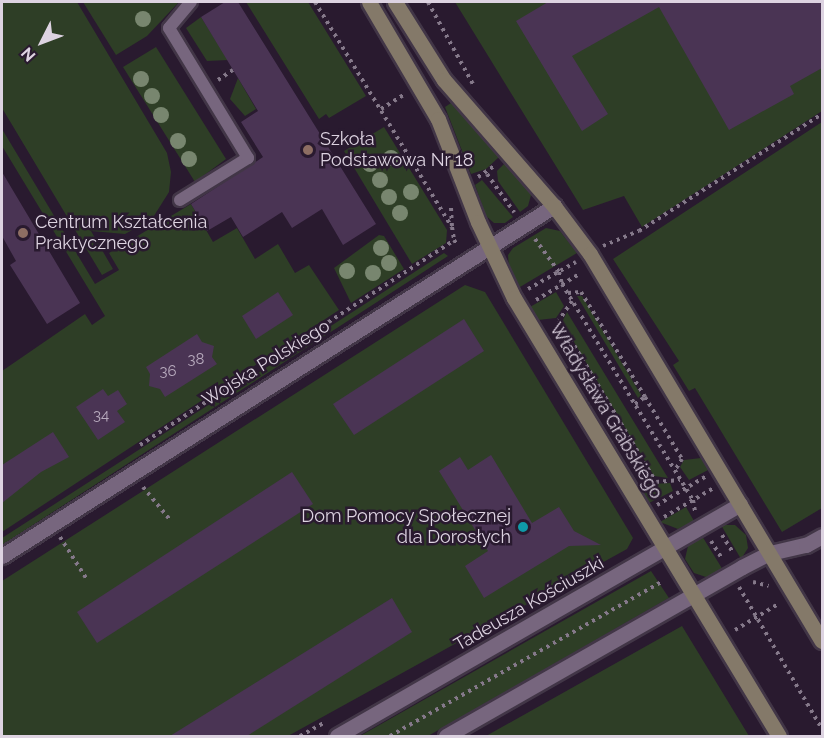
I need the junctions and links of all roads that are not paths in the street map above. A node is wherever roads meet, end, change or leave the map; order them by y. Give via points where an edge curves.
1 (191, 2) edge
2 (369, 2) edge
3 (395, 2) edge
4 (444, 80) junction
5 (423, 94) junction
6 (180, 200) dead end
7 (554, 206) junction
8 (488, 246) junction
9 (740, 504) junction
10 (822, 536) edge
11 (665, 547) junction
12 (770, 553) junction
13 (2, 556) edge
14 (694, 595) junction
15 (822, 641) edge
16 (337, 736) edge
17 (446, 736) edge
18 (779, 736) edge

1 - 6 lane via 169,28 248,158
2 - 5 street, Władysława Grabskiego
3 - 4 street
4 - 5 street
4 - 7 street
5 - 8 street, Władysława Grabskiego via 445,133
7 - 8 street, Wojska Polskiego
7 - 9 street via 593,259
8 - 11 street, Władysława Grabskiego via 518,303
8 - 13 street, Wojska Polskiego
9 - 11 street, Tadeusza Kościuszki
9 - 12 street
10 - 12 street via 806,546
11 - 14 street, Władysława Grabskiego
11 - 16 street, Tadeusza Kościuszki
12 - 14 street
12 - 15 street
14 - 17 street
14 - 18 street, Władysława Grabskiego via 727,635

